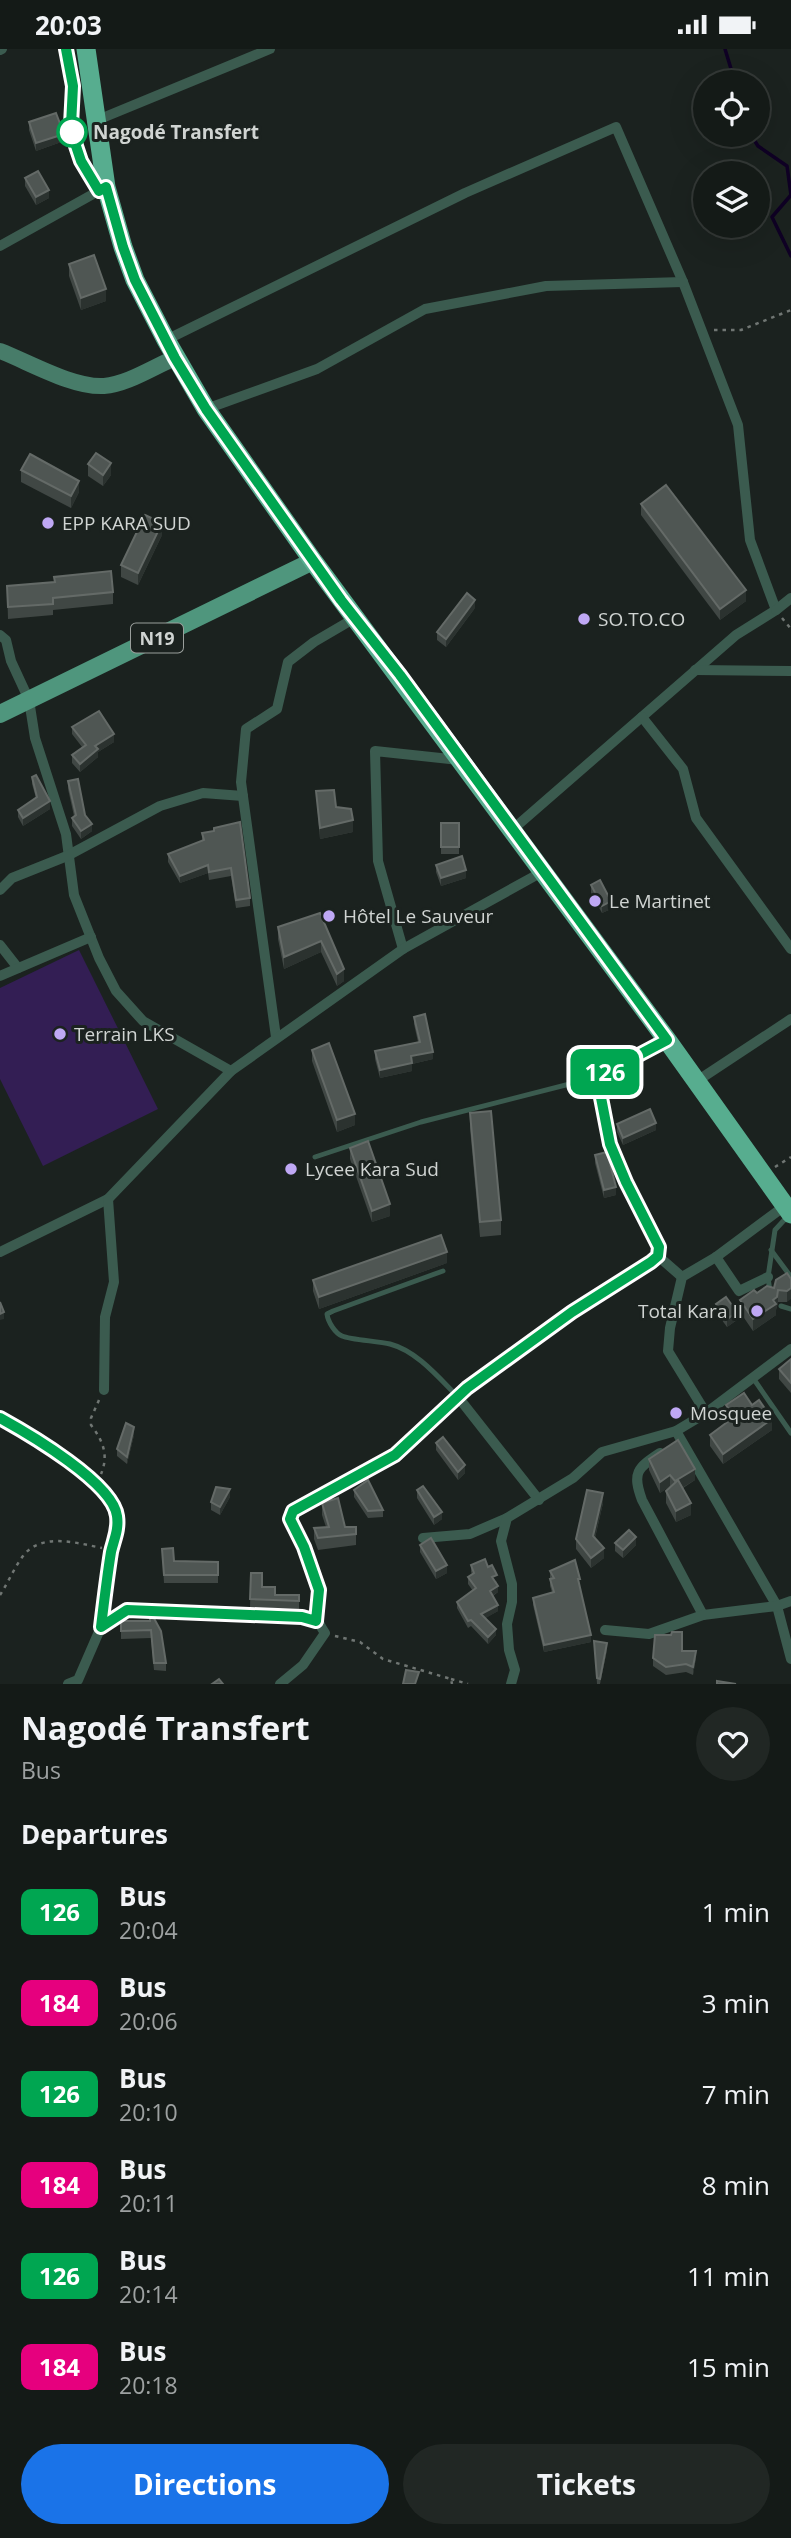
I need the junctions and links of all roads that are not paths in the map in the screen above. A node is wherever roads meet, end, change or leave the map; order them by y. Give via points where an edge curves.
1 (66, 49) edge
2 (86, 49) edge
3 (264, 50) edge
4 (95, 121) junction
5 (103, 189) junction
6 (0, 246) edge
7 (683, 282) junction
8 (166, 340) junction
9 (0, 351) edge
10 (175, 358) junction
11 (206, 409) junction
12 (313, 562) junction
13 (791, 598) edge
14 (776, 610) junction
15 (355, 618) junction
16 (0, 635) edge
17 (695, 670) junction
18 (791, 671) edge
19 (29, 700) junction
20 (0, 714) edge
21 (642, 717) junction
22 (462, 760) junction
23 (243, 796) junction
24 (512, 830) junction
25 (67, 856) junction
26 (542, 872) junction
27 (0, 890) edge
28 (91, 937) junction
29 (0, 945) edge
30 (403, 949) junction
31 (791, 949) edge
32 (18, 968) junction
33 (0, 976) edge
34 (791, 1019) edge
35 (276, 1037) junction
36 (667, 1040) junction
37 (231, 1071) junction
38 (597, 1077) junction
39 (697, 1081) junction
40 (316, 1157) dead end
41 (108, 1199) junction
42 (789, 1211) edge
43 (771, 1250) junction
44 (0, 1252) edge
45 (658, 1256) junction
46 (716, 1257) junction
47 (443, 1271) dead end
48 (682, 1277) junction
49 (768, 1277) junction
50 (791, 1277) edge
51 (771, 1295) edge
52 (781, 1306) dead end
53 (791, 1309) edge
54 (791, 1349) edge
55 (753, 1378) junction
56 (104, 1391) road end
57 (458, 1397) junction
58 (706, 1413) junction
59 (0, 1418) edge
60 (791, 1433) edge
61 (678, 1436) junction
62 (539, 1500) junction
63 (506, 1518) junction
64 (423, 1538) dead end
65 (791, 1601) edge
66 (777, 1606) junction
67 (703, 1615) junction
68 (316, 1621) junction
69 (101, 1627) junction
70 (606, 1630) dead end
71 (791, 1659) edge
72 (76, 1683) edge
73 (280, 1684) edge
74 (510, 1684) edge

1 - 5 street via 76,146 81,161
2 - 4 highway
3 - 4 street
4 - 5 highway
5 - 6 street
5 - 8 highway via 135,280
7 - 8 street via 616,127 465,193
7 - 11 street via 546,286 425,309 317,369
7 - 14 street via 738,425 750,540
8 - 10 highway
9 - 10 main road via 84,384 104,386
10 - 11 highway
11 - 12 highway
12 - 15 highway
12 - 19 main road, N19
13 - 14 street
14 - 17 street via 736,635
15 - 22 highway
15 - 23 street via 288,662 277,709 246,729
16 - 19 street
17 - 18 street
17 - 21 street
19 - 20 main road, N19
19 - 25 street via 35,738 66,834
21 - 24 street
21 - 31 street via 683,769 696,818
22 - 24 highway
22 - 30 street via 375,751 378,861
23 - 25 street via 202,793 160,806
23 - 35 street
24 - 26 highway
25 - 27 street via 12,878
25 - 28 street via 74,895
26 - 30 street
26 - 36 highway
28 - 32 street
28 - 37 street via 116,991 143,1021
29 - 32 street
30 - 35 street
32 - 33 street
34 - 39 street
35 - 37 street
36 - 38 street
36 - 39 highway
37 - 41 street
38 - 40 lane via 421,1122
38 - 45 street via 610,1144 659,1247
39 - 42 highway
41 - 44 street
41 - 56 street via 114,1282 105,1317
42 - 43 lane via 776,1227
42 - 46 street
43 - 49 lane
43 - 50 lane
45 - 48 street
45 - 57 street via 572,1312
46 - 48 street
46 - 49 street via 739,1291
47 - 57 lane via 333,1311 327,1319 342,1336 404,1350
48 - 58 street via 668,1351
49 - 51 lane
52 - 53 lane
54 - 55 street
55 - 58 street
55 - 60 lane
57 - 62 street
57 - 68 street via 395,1455 290,1515 319,1590
58 - 61 street
59 - 69 street via 98,1483 117,1513 118,1532
61 - 62 street via 602,1452
61 - 66 street
61 - 67 street via 645,1463 636,1483
62 - 63 street
63 - 64 street via 470,1534
63 - 74 street via 501,1541 512,1584 507,1623 515,1670
65 - 66 street
66 - 67 street
66 - 71 street
67 - 70 street via 649,1634
68 - 69 street via 127,1610
68 - 73 street via 325,1633 303,1665
69 - 72 street

